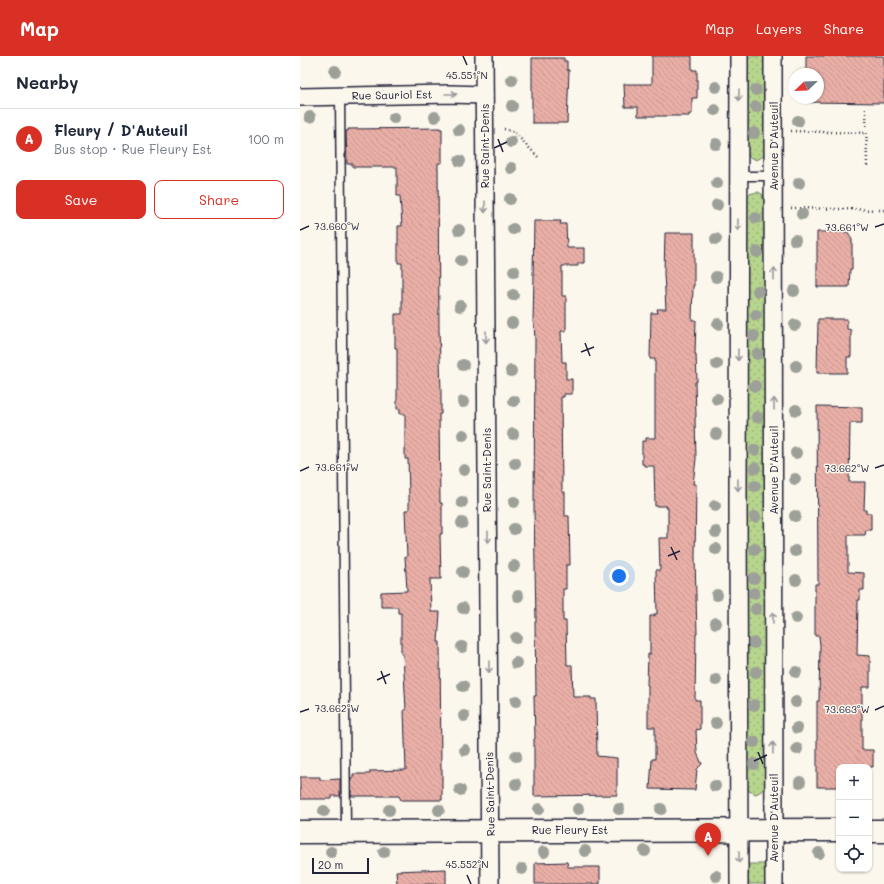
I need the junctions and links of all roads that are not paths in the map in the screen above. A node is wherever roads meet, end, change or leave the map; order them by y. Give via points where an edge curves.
1 (484, 56) edge
2 (739, 56) edge
3 (773, 56) edge
4 (484, 95) junction
5 (340, 96) junction
6 (300, 97) edge
7 (738, 176) junction
8 (774, 176) junction
9 (774, 829) junction
10 (490, 830) junction
11 (739, 830) junction
12 (836, 830) edge
13 (346, 831) junction
14 (872, 831) edge
15 (884, 831) edge
16 (300, 832) edge
17 (490, 884) edge
18 (739, 884) edge
19 (774, 884) edge

1 - 4 street, Rue Saint-Denis
2 -> 7 street
3 - 8 street, Avenue D'Auteuil
5 -> 4 street, Rue Sauriol Est
4 -> 10 street, Rue Saint-Denis
5 - 6 street, Rue Sauriol Est
5 - 13 lane
7 - 8 lane
7 -> 11 street
9 -> 8 street, Avenue D'Auteuil
9 - 11 street, Rue Fleury Est
9 - 12 street, Rue Fleury Est
9 - 19 street, Avenue D'Auteuil
10 - 11 street, Rue Fleury Est
10 - 13 street, Rue Fleury Est
10 - 17 street, Rue Saint-Denis
11 -> 18 street
13 - 16 street, Rue Fleury Est
14 - 15 street

